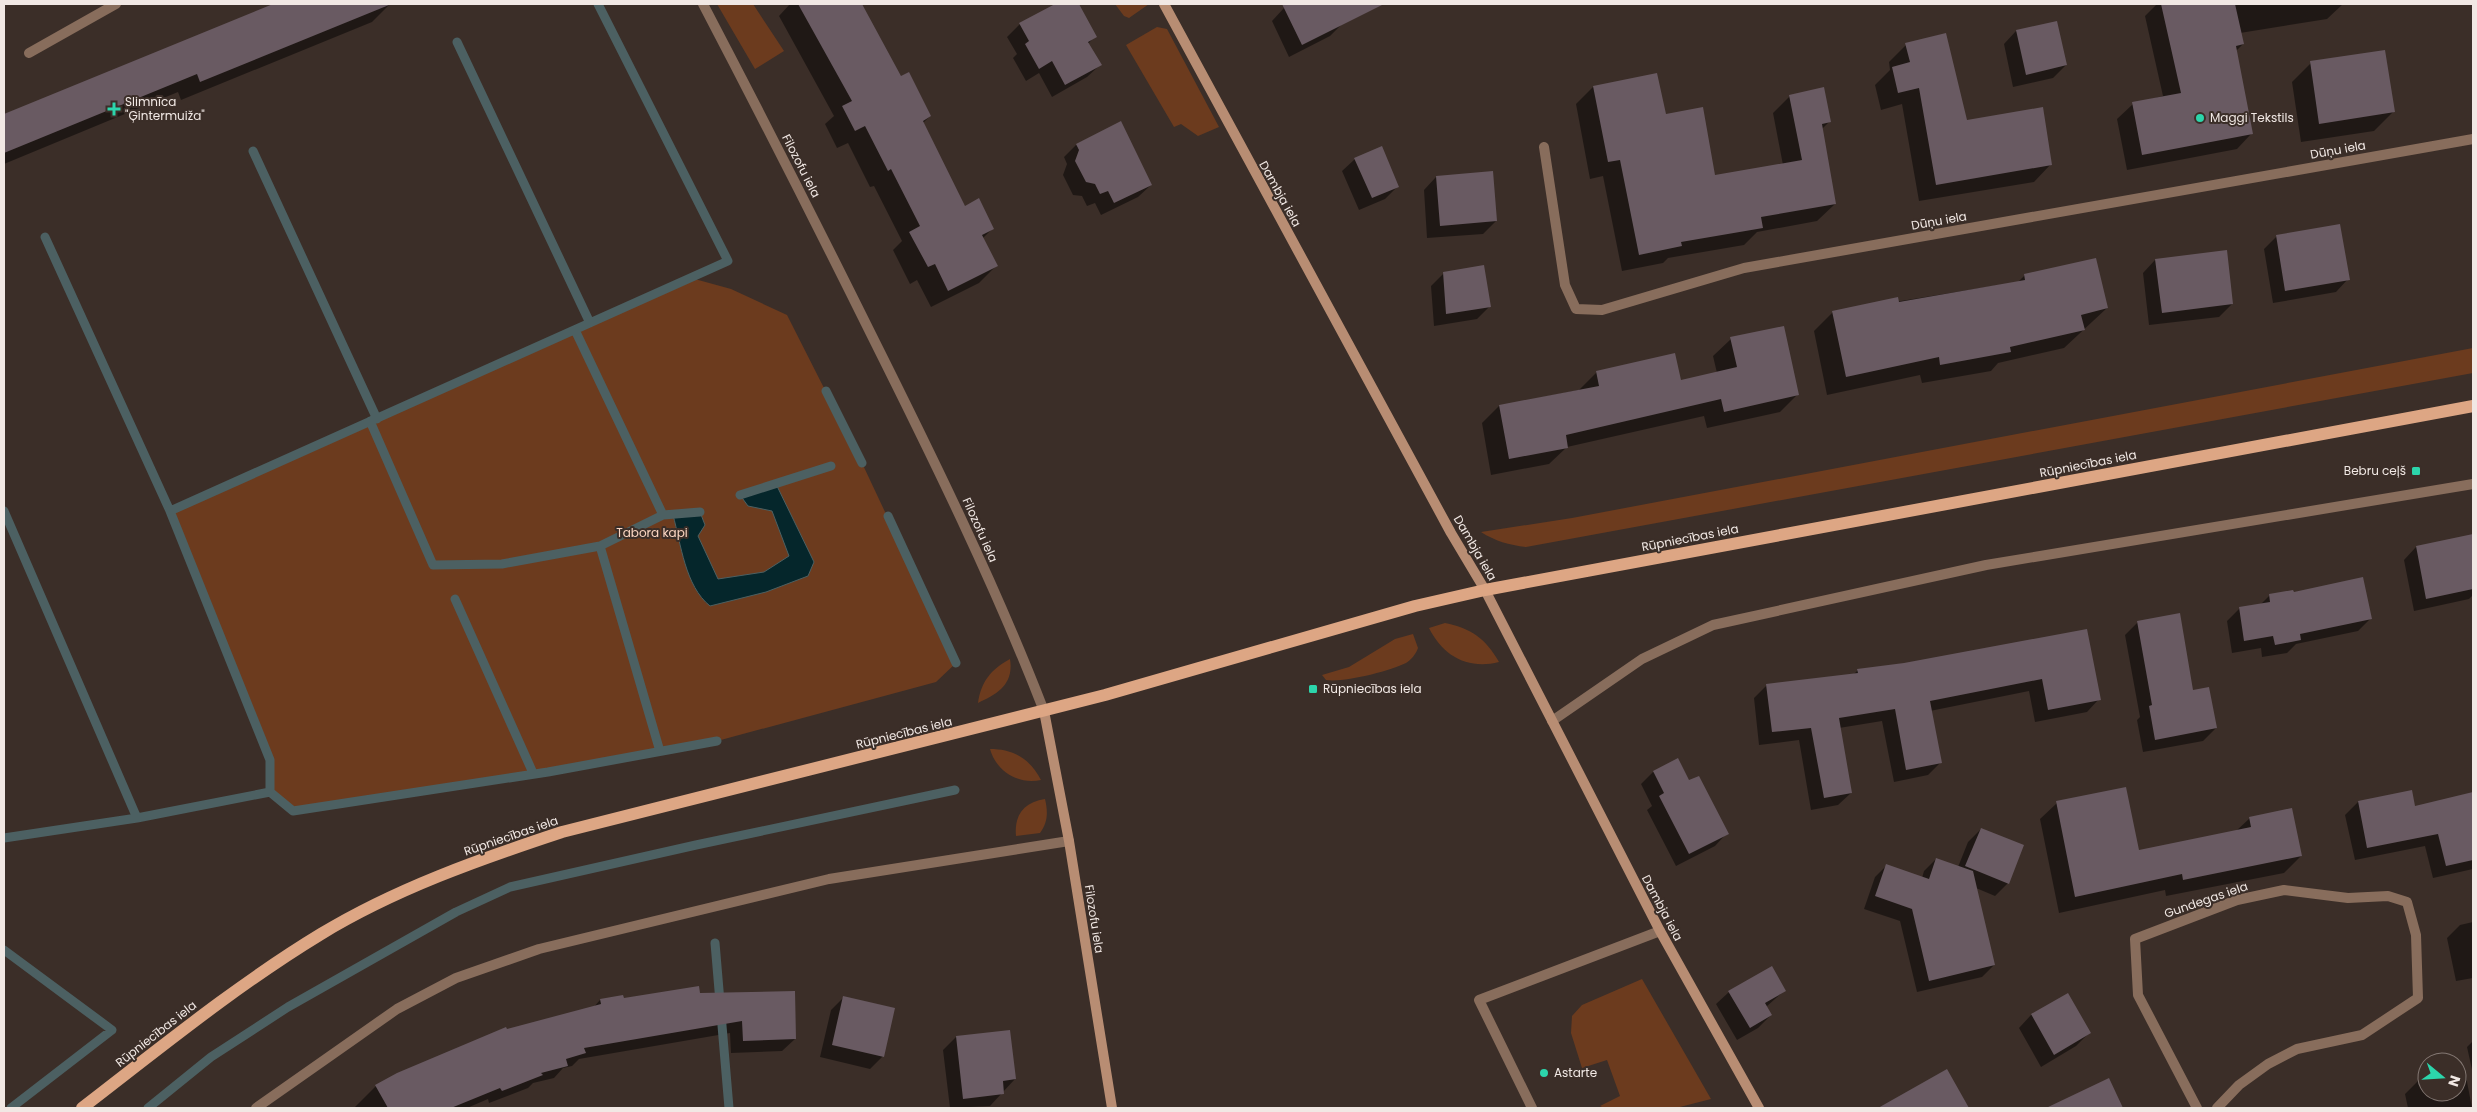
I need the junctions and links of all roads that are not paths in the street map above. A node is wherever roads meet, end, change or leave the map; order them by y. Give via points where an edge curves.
1 (116, 4) edge
2 (703, 4) edge
3 (1164, 4) edge
4 (29, 53) dead end
5 (2473, 139) edge
6 (1544, 147) dead end
7 (2473, 406) edge
8 (2473, 484) edge
9 (1485, 590) junction
10 (1044, 711) junction
11 (1552, 721) junction
12 (1069, 841) junction
13 (1660, 931) junction
14 (82, 1108) edge
15 (256, 1108) edge
16 (1112, 1108) edge
17 (1532, 1108) edge
18 (1759, 1108) edge
19 (2197, 1108) edge
20 (2217, 1108) edge

1 - 4 street
2 - 10 street, Filozofu iela via 778,146 931,454
3 - 9 street, Dambja iela
5 - 6 street, Dūņu iela via 1744,268 1602,310 1576,308 1564,285
7 - 9 main road, Rūpniecības iela
8 - 11 street via 1986,565 1712,625 1642,659
9 - 10 main road, Rūpniecības iela via 1415,606
9 - 11 street, Dambja iela
10 - 12 street, Filozofu iela
10 - 14 main road, Rūpniecības iela via 562,832 485,857 410,889 322,933 200,1016
11 - 13 street, Dambja iela
12 - 15 street via 830,879 539,950 456,978 398,1009
12 - 16 street, Filozofu iela
13 - 17 street via 1479,1000
13 - 18 street, Dambja iela
19 - 20 street, Gundegas iela via 2138,995 2135,938 2237,900 2284,890 2348,898 2388,896 2407,902 2416,935 2418,998 2362,1035 2297,1049 2268,1064 2239,1085

